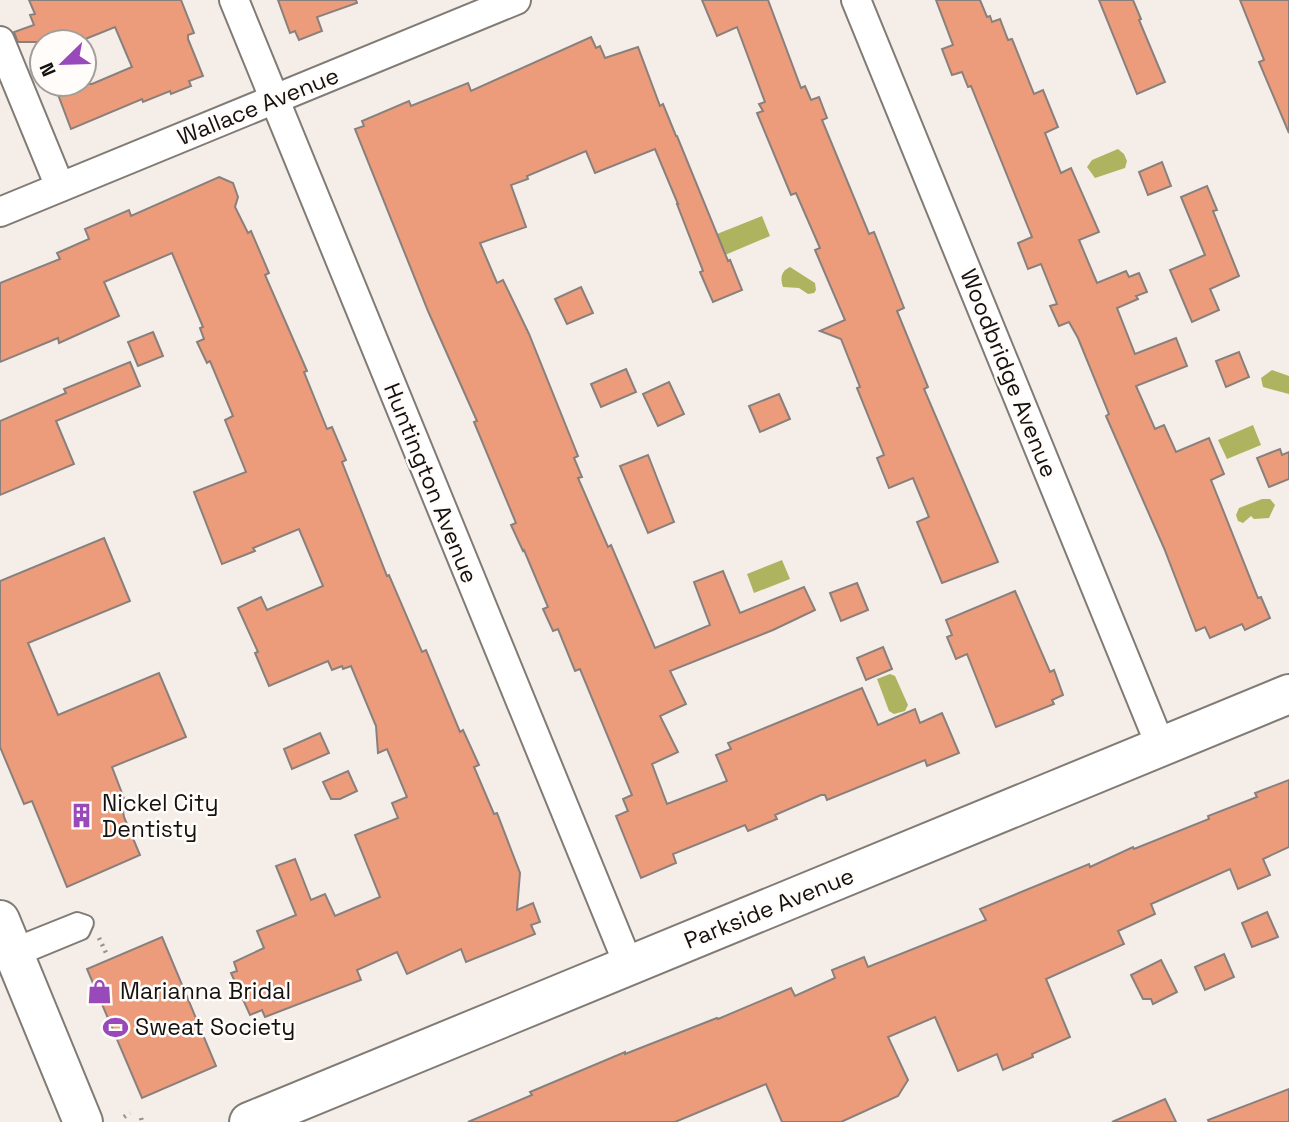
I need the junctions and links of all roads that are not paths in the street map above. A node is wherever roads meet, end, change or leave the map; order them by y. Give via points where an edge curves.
1 (233, 0) edge
2 (516, 0) edge
3 (856, 0) edge
4 (0, 41) edge
5 (274, 100) junction
6 (60, 187) junction
7 (0, 212) edge
8 (1289, 694) edge
9 (1161, 747) junction
10 (9, 942) edge
11 (629, 966) junction
12 (83, 1122) edge
13 (249, 1122) edge

1 - 5 street, Huntington Avenue
2 - 5 street, Wallace Avenue
3 - 9 street, Woodbridge Avenue
4 - 6 street
5 - 6 street, Wallace Avenue
5 - 11 street, Huntington Avenue
6 - 7 street, Wallace Avenue
8 - 9 street, Parkside Avenue
9 - 11 street, Parkside Avenue
10 - 12 street
11 - 13 street, Parkside Avenue

